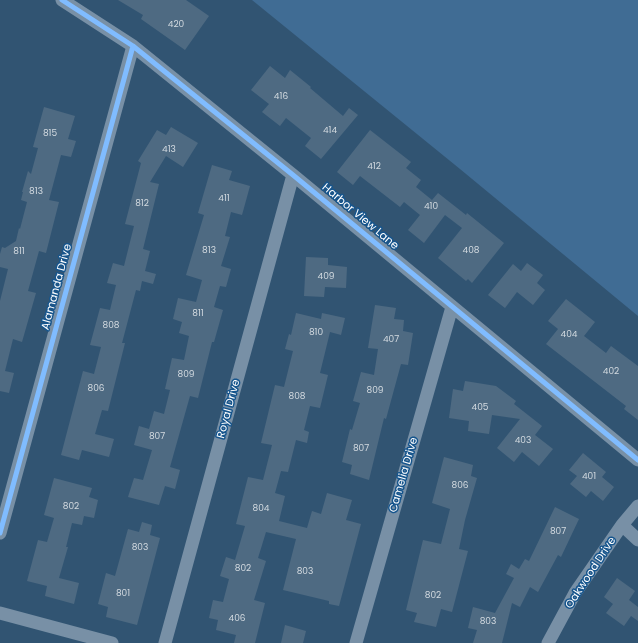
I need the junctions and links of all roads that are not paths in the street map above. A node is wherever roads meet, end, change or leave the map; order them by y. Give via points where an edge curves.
1 (62, 0) edge
2 (133, 46) junction
3 (293, 175) junction
4 (452, 307) junction
5 (638, 460) edge
6 (638, 506) edge
7 (622, 525) junction
8 (0, 533) edge
9 (638, 540) edge
10 (0, 613) edge
11 (112, 643) edge
12 (165, 643) edge
13 (356, 643) edge
14 (548, 643) edge

1 - 2 street, Harbor View Lane
2 - 3 street, Harbor View Lane
2 - 8 street, Alamanda Drive
3 - 4 street, Harbor View Lane
3 - 12 street, Royal Drive
4 - 5 street, Harbor View Lane
4 - 13 street, Camelia Drive
6 - 7 street, Oakwood Drive
7 - 9 street
7 - 14 street, Oakwood Drive via 575,593
10 - 11 street

